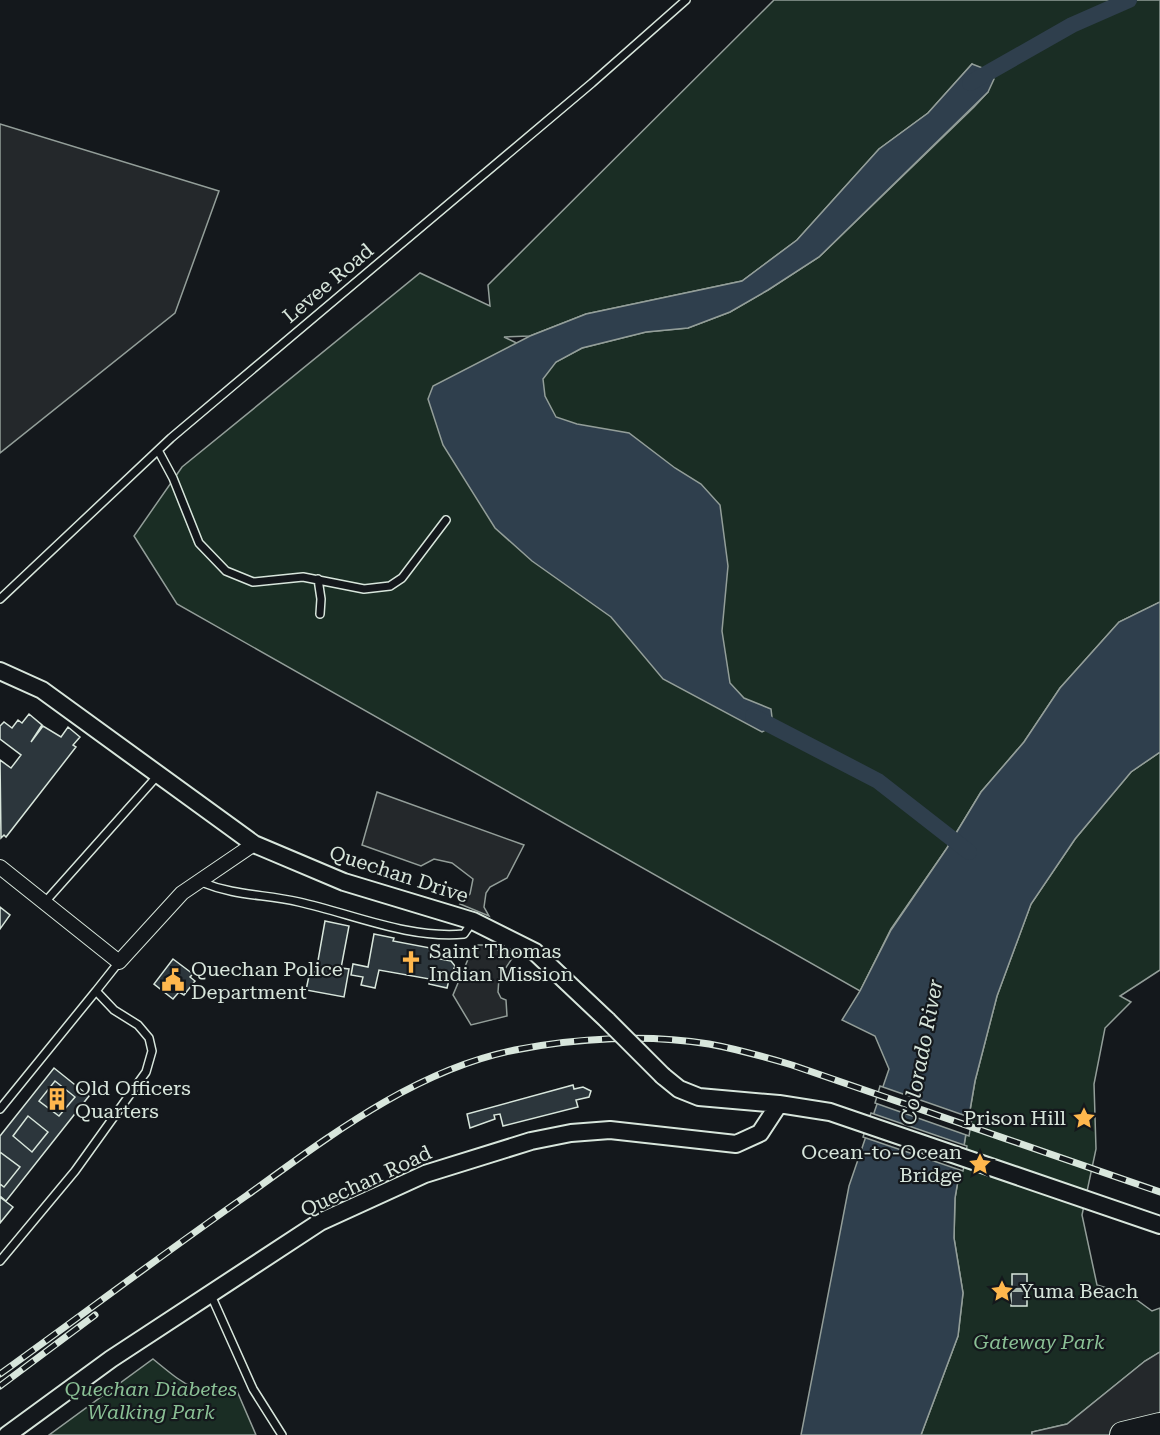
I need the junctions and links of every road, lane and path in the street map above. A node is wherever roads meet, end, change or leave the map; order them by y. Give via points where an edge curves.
1 (686, 0) edge
2 (159, 452) junction
3 (446, 520) dead end
4 (318, 579) junction
5 (0, 599) edge
6 (320, 614) dead end
7 (0, 671) edge
8 (159, 774) junction
9 (254, 844) junction
10 (0, 867) edge
11 (198, 881) junction
12 (45, 902) junction
13 (473, 921) junction
14 (118, 962) junction
15 (96, 991) junction
16 (779, 1104) junction
17 (0, 1109) edge
18 (1160, 1225) edge
19 (11, 1250) junction
20 (0, 1251) edge
21 (0, 1261) edge
22 (210, 1293) junction
23 (1160, 1426) edge
24 (7, 1435) edge
25 (282, 1435) edge
26 (1123, 1435) edge

1 - 2 lane, Levee Road
2 - 4 lane via 199,543 226,571 253,582
2 - 5 lane, Levee Road
3 - 4 lane via 402,578 390,586 364,590
4 - 6 lane
7 - 8 street, Quechan Drive via 42,690
8 - 9 street, Quechan Drive
8 - 12 lane
9 - 11 street
9 - 13 street, Quechan Drive via 344,882
10 - 12 street
11 - 13 lane via 225,892 297,902 380,925 442,936 464,934
11 - 14 street via 182,892
12 - 14 street
13 - 16 street, Quechan Drive, bridge via 535,952 679,1089 699,1097
14 - 15 lane
15 - 17 lane
15 - 19 lane via 149,1038 152,1051 146,1072 75,1171
16 - 18 street, Quechan Drive via 830,1112
16 - 22 street, Quechan Road via 763,1131 736,1144 610,1130 571,1133 531,1141 425,1174 320,1222
19 - 20 lane
19 - 21 lane
22 - 24 street, Quechan Road
22 - 25 lane via 253,1389
23 - 26 highway

